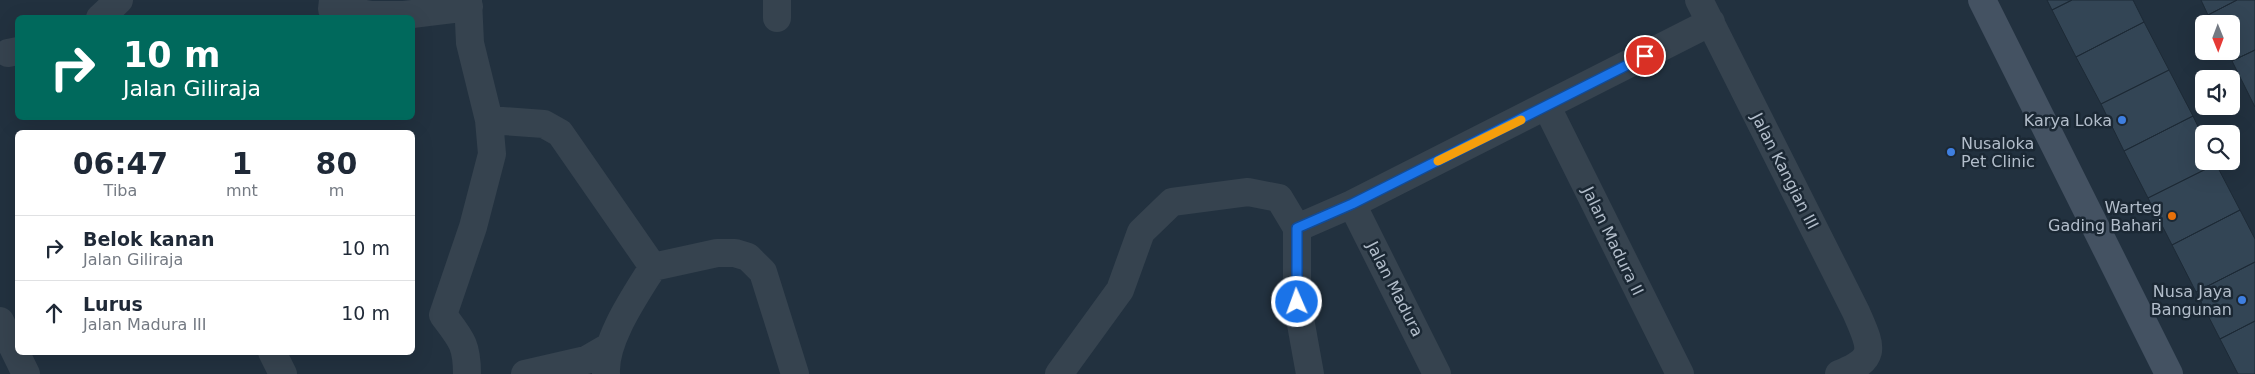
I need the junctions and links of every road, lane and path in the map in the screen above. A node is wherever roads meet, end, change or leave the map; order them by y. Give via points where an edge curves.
1 (119, 0) edge
2 (333, 0) edge
3 (1982, 0) edge
4 (469, 3) edge
5 (1705, 11) edge
6 (103, 15) edge
7 (372, 15) edge
8 (409, 15) edge
9 (1546, 107) junction
10 (489, 120) junction
11 (1352, 204) junction
12 (1297, 228) junction
13 (652, 267) junction
14 (0, 321) edge
15 (610, 346) junction
16 (15, 352) edge
17 (17, 355) edge
18 (274, 355) edge
19 (26, 374) edge
20 (283, 374) edge
21 (467, 374) edge
22 (525, 374) edge
23 (606, 374) edge
24 (795, 374) edge
25 (1059, 374) edge
26 (1310, 374) edge
27 (1437, 374) edge
28 (1680, 374) edge
29 (1839, 374) edge
30 (2169, 374) edge

1 - 6 street
2 - 7 street via 332,9
3 - 30 street
4 - 8 street
4 - 10 street via 470,43
5 - 9 street
5 - 29 street, Jalan Kangian III via 1869,342 1867,354 1859,366
9 - 11 street
9 - 28 street, Jalan Madura II
10 - 13 street via 544,124 560,132
10 - 21 street via 492,154 443,316 467,352
11 - 12 street
11 - 27 street, Jalan Madura
12 - 25 street via 1279,198 1248,192 1172,202 1141,232 1120,290
12 - 26 street via 1297,302
13 - 15 street
13 - 24 street via 717,253 748,257 763,272
14 - 16 street
15 - 22 street via 586,360
15 - 23 street via 605,361
17 - 19 street
18 - 20 street

